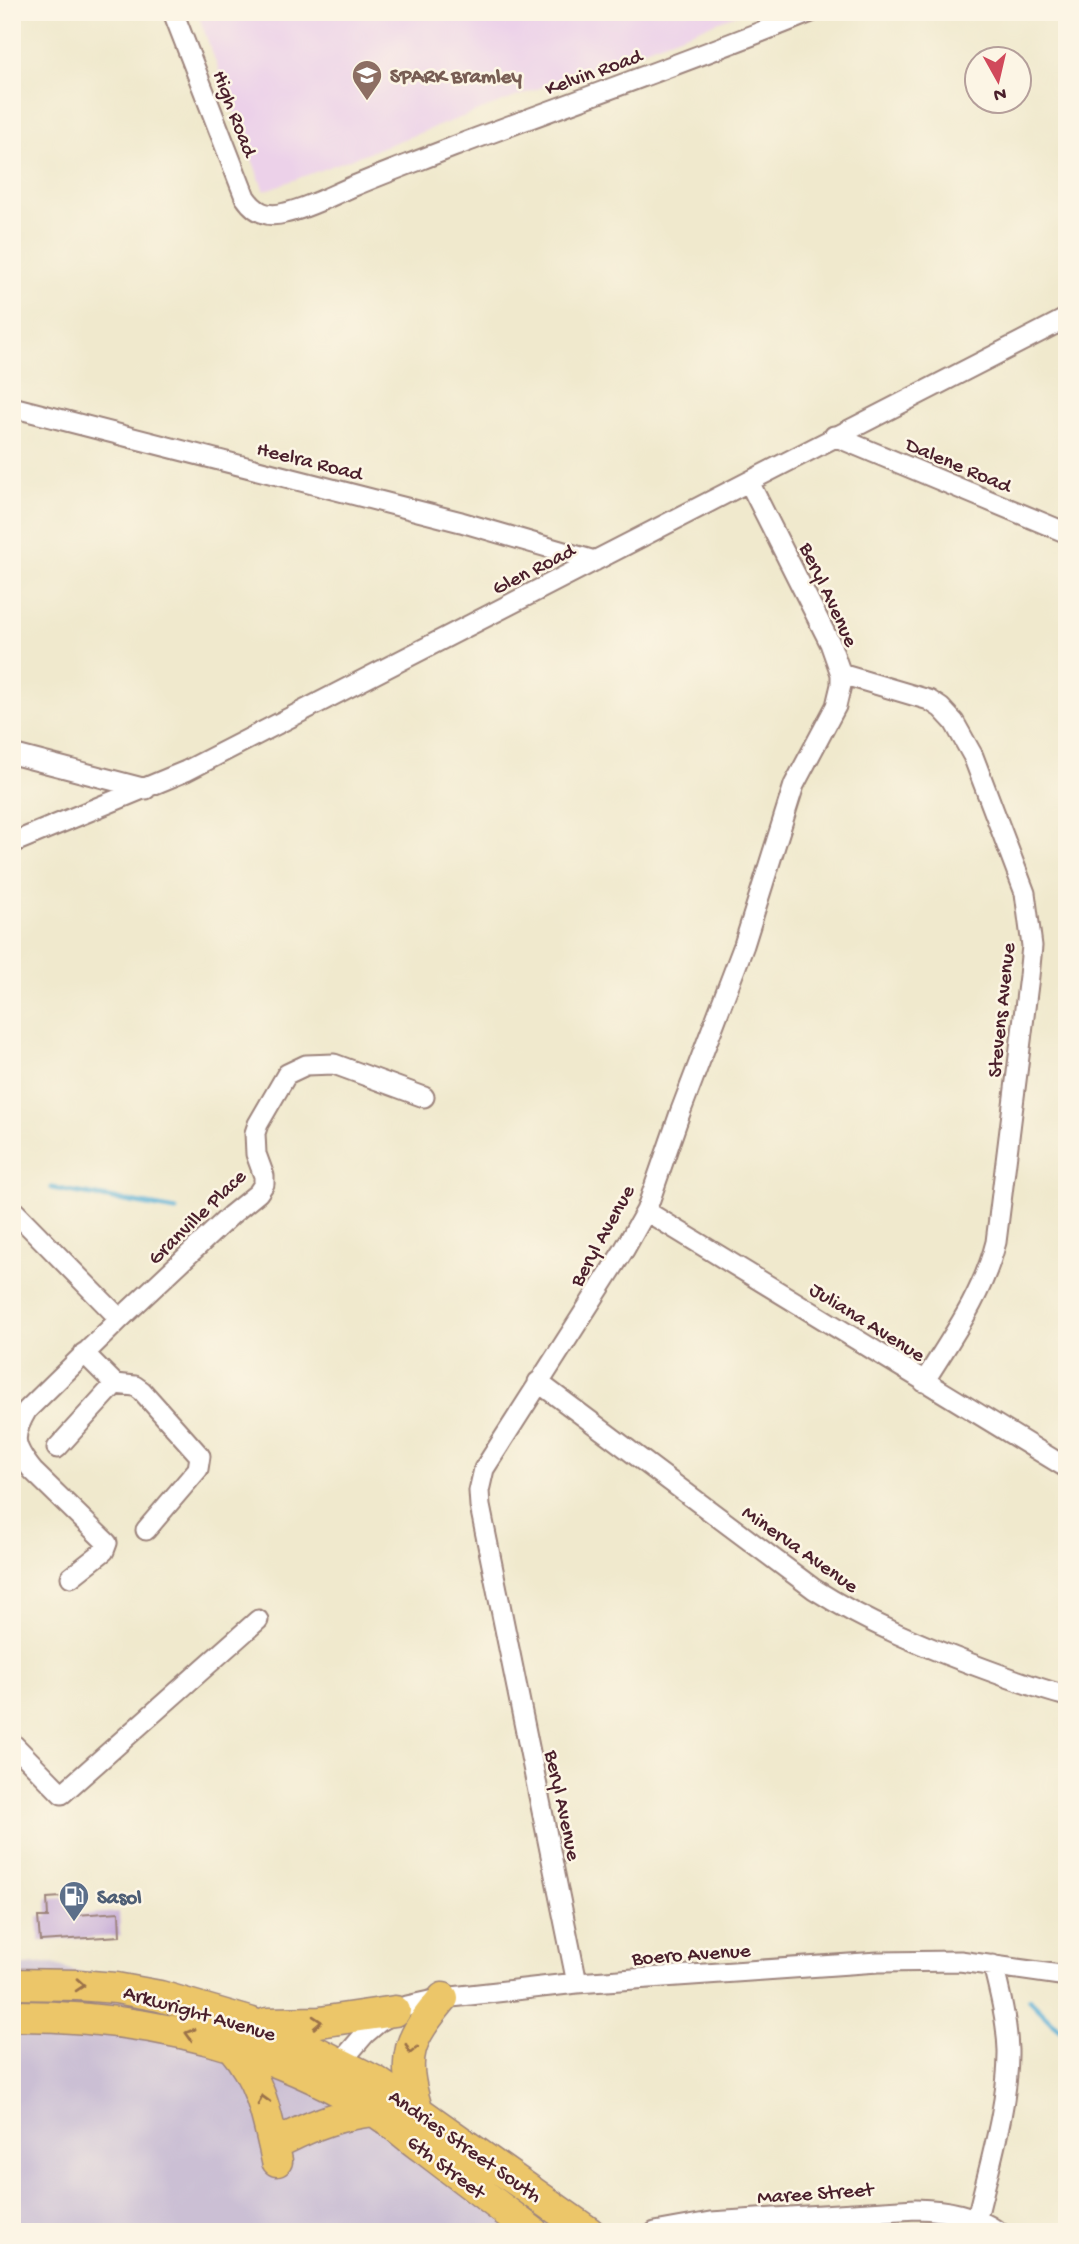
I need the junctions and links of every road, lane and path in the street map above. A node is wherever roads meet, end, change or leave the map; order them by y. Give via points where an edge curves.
1 (173, 12) edge
2 (811, 12) edge
3 (272, 215) joint
4 (1067, 318) edge
5 (12, 407) edge
6 (834, 436) junction
7 (749, 482) junction
8 (1067, 533) edge
9 (595, 561) junction
10 (841, 674) junction
11 (12, 754) edge
12 (146, 789) junction
13 (12, 843) edge
14 (424, 1097) dead end
15 (12, 1209) edge
16 (646, 1211) junction
17 (120, 1319) junction
18 (84, 1353) junction
19 (538, 1382) junction
20 (923, 1382) junction
21 (115, 1384) junction
22 (57, 1448) dead end
23 (1067, 1468) edge
24 (146, 1530) dead end
25 (71, 1577) dead end
26 (258, 1619) dead end
27 (1067, 1696) edge
28 (12, 1743) edge
29 (993, 1965) junction
30 (1067, 1976) edge
31 (577, 1983) junction
32 (12, 1984) edge
33 (443, 1998) junction
34 (395, 2011) junction
35 (12, 2015) edge
36 (249, 2022) junction
37 (232, 2047) junction
38 (332, 2072) junction
39 (417, 2109) junction
40 (375, 2111) junction
41 (977, 2218) junction
42 (677, 2230) edge
43 (533, 2232) edge
44 (589, 2232) edge
45 (656, 2232) edge
46 (999, 2232) edge

1 - 3 street, High Road via 245,197 257,211
2 - 3 street, Kelvin Road via 285,214
4 - 6 street, Glen Road
5 - 9 street, Heelra Road
6 - 7 street, Glen Road
6 - 8 street, Dalene Road
7 - 9 street, Glen Road
7 - 10 street, Beryl Avenue
9 - 12 street, Glen Road
10 - 16 street, Beryl Avenue via 836,706 794,785 744,945
10 - 20 street, Stevens Avenue via 929,699 954,722 973,755 1025,893 1031,929 996,1242 972,1306
11 - 12 street
12 - 13 street, Glen Road
14 - 17 street, Granville Place via 334,1064 321,1063 287,1074 255,1133 264,1176 258,1193
15 - 17 street
16 - 19 street, Beryl Avenue
16 - 20 street, Juliana Avenue
17 - 18 street, Granville Place
18 - 21 street
18 - 25 street, Granville Place via 27,1410 16,1428 18,1449 33,1471 107,1543 104,1552
19 - 27 street, Minerva Avenue via 842,1606 945,1654
19 - 31 street, Beryl Avenue via 484,1469 479,1491
20 - 23 street, Juliana Avenue
21 - 22 street
21 - 24 street via 142,1391 200,1456 198,1469
26 - 28 street via 62,1794
29 - 30 street, Boero Avenue
29 - 31 street, Boero Avenue via 878,1962
29 - 41 street via 1008,2061
31 - 33 street, Boero Avenue
32 -> 36 main road, Arkwright Avenue via 116,1988
33 - 34 street, Boero Avenue
33 -> 39 main road via 414,2037 409,2053 408,2071
36 -> 34 main road via 320,2022
34 - 38 street, Boero Avenue via 365,2034
37 -> 35 main road, Arkwright Avenue via 128,2022
36 - 38 main road, Arkwright Avenue
37 - 38 main road, Arkwright Avenue via 304,2072
40 -> 37 main road via 323,2121 281,2150 258,2085
38 - 39 main road, Andries Street South via 377,2082
38 - 40 main road, 6th Street
39 - 44 main road, Andries Street South
40 - 43 main road, 6th Street
41 - 42 street, Maree Street via 916,2209 710,2222
41 - 46 street, Maree Street
42 - 45 street, Maree Street

